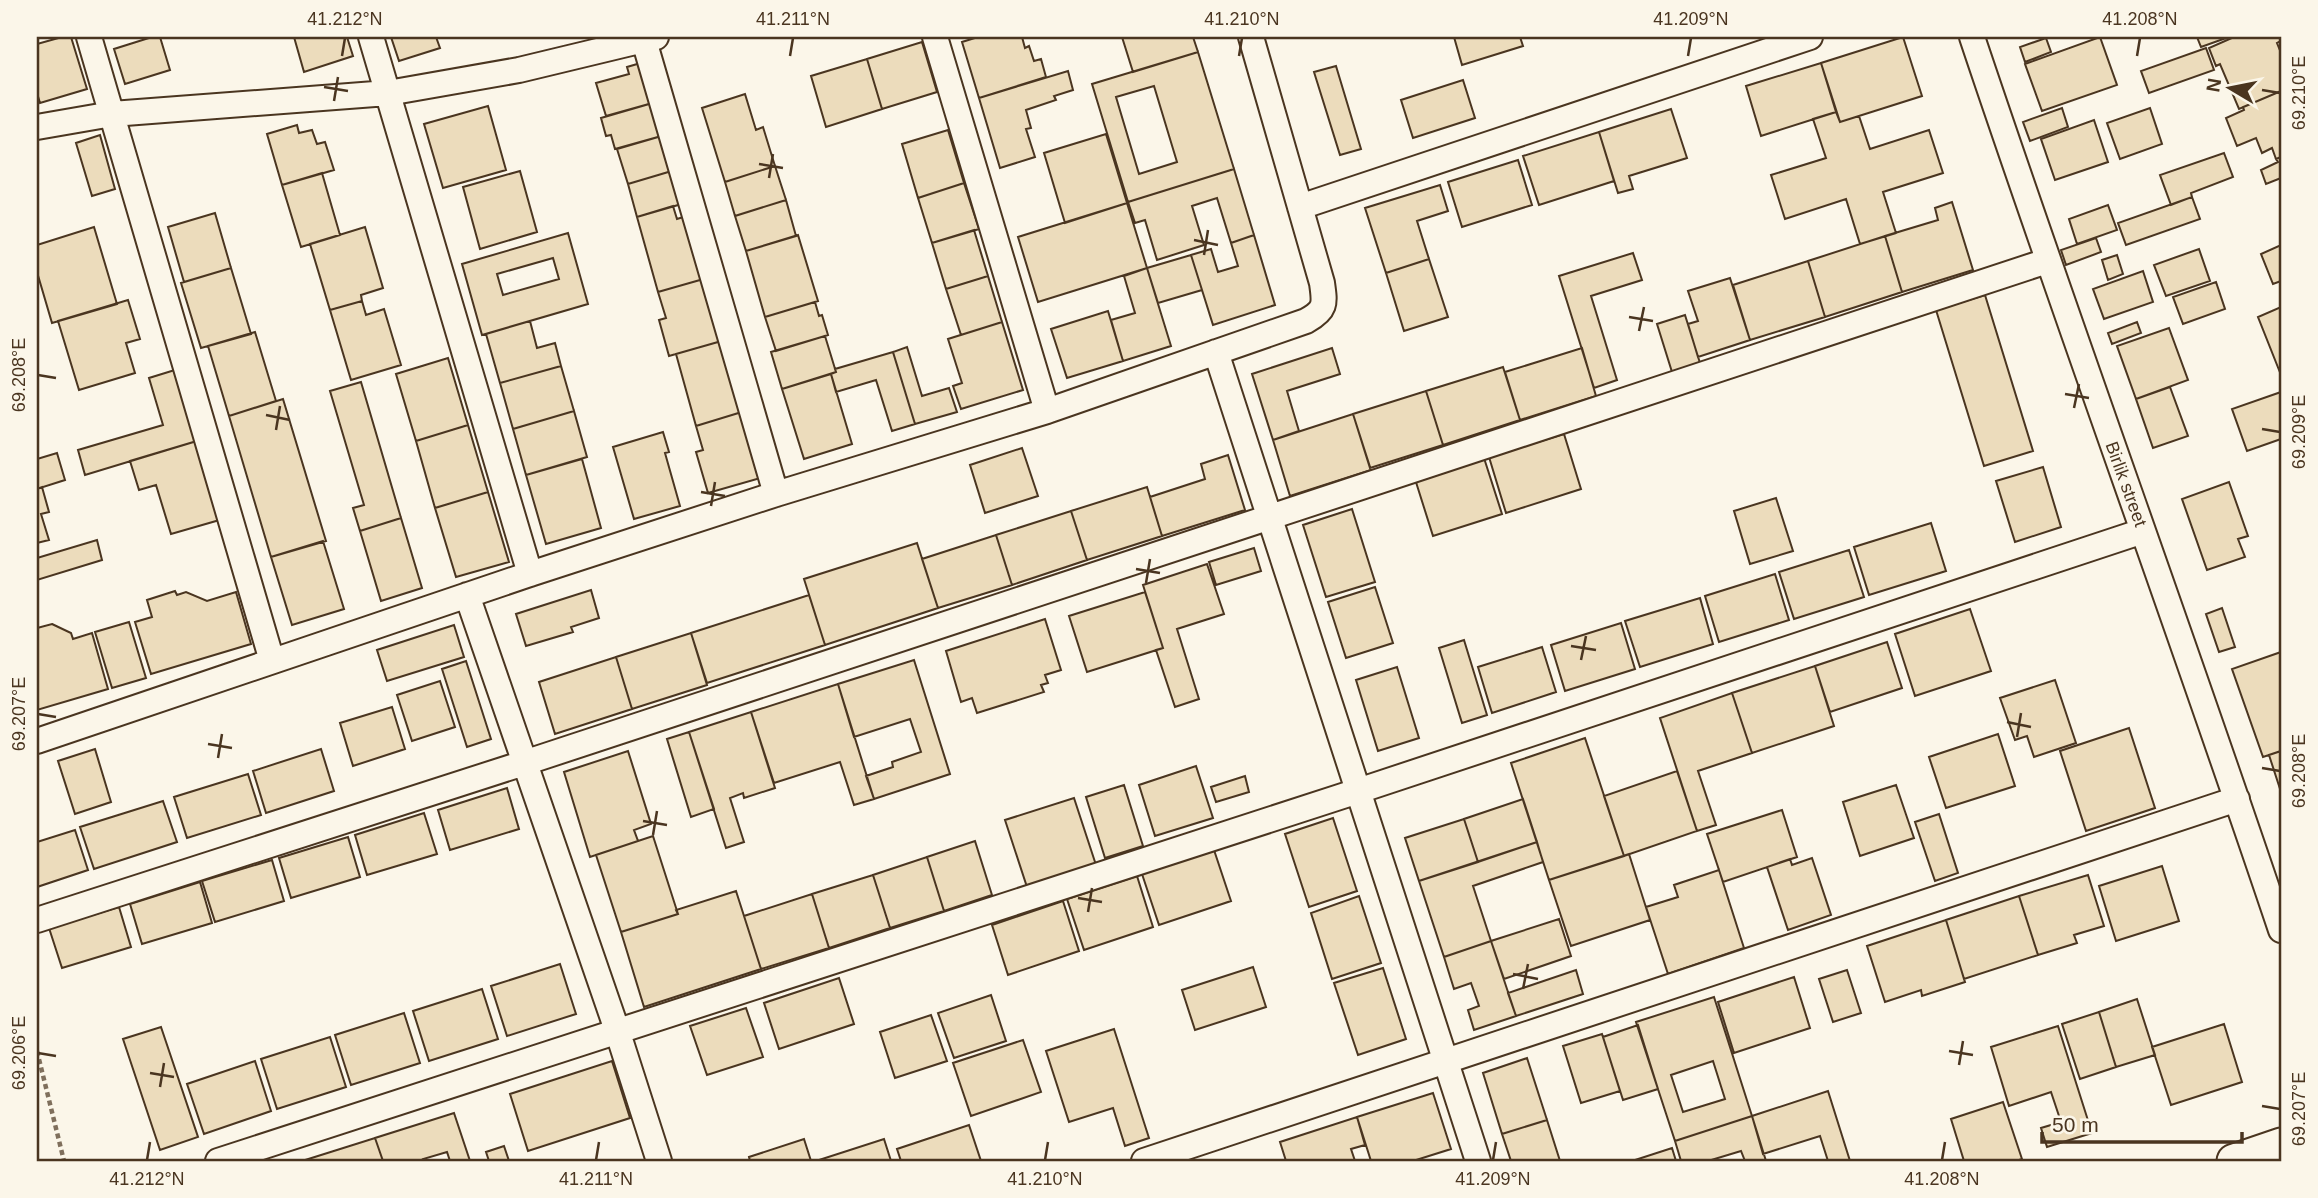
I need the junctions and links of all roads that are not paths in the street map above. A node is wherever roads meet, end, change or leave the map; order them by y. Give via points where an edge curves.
1 (89, 37) edge
2 (371, 37) edge
3 (935, 37) edge
4 (1251, 37) edge
5 (1811, 37) edge
6 (1972, 37) edge
7 (648, 38) edge
8 (388, 93) junction
9 (111, 114) junction
10 (37, 127) edge
11 (1300, 207) junction
12 (2047, 261) junction
13 (1216, 352) junction
14 (1047, 411) junction
15 (776, 494) junction
16 (1270, 517) junction
17 (2143, 531) junction
18 (530, 574) junction
19 (467, 595) junction
20 (272, 661) junction
21 (37, 741) edge
22 (524, 763) junction
23 (1358, 791) junction
24 (2237, 799) junction
25 (37, 920) edge
26 (2281, 930) edge
27 (618, 1033) junction
28 (1446, 1062) junction
29 (2281, 1145) edge
30 (218, 1161) edge
31 (659, 1161) edge
32 (1144, 1161) edge
33 (1478, 1161) edge
34 (2234, 1161) edge

1 - 9 street
2 - 8 street
3 - 14 street
4 - 11 street
5 - 11 street
6 - 12 street, Birlik street
7 - 8 street via 519,71
7 - 15 street
8 - 9 street
8 - 18 street
9 - 10 street
9 - 20 street
11 - 13 street via 1322,283 1324,301 1319,314
12 - 16 street
12 - 17 street, Birlik street
13 - 14 street
13 - 16 street
14 - 15 street
15 - 18 street
16 - 22 street
16 - 23 street
17 - 23 street
17 - 24 street, Birlik street
18 - 19 street
19 - 20 street
19 - 22 street
20 - 21 street
22 - 25 street
22 - 27 street
23 - 27 street
23 - 28 street
24 - 26 street, Birlik street
24 - 28 street
27 - 30 street
27 - 31 street
28 - 32 street
28 - 33 street
29 - 34 main road

